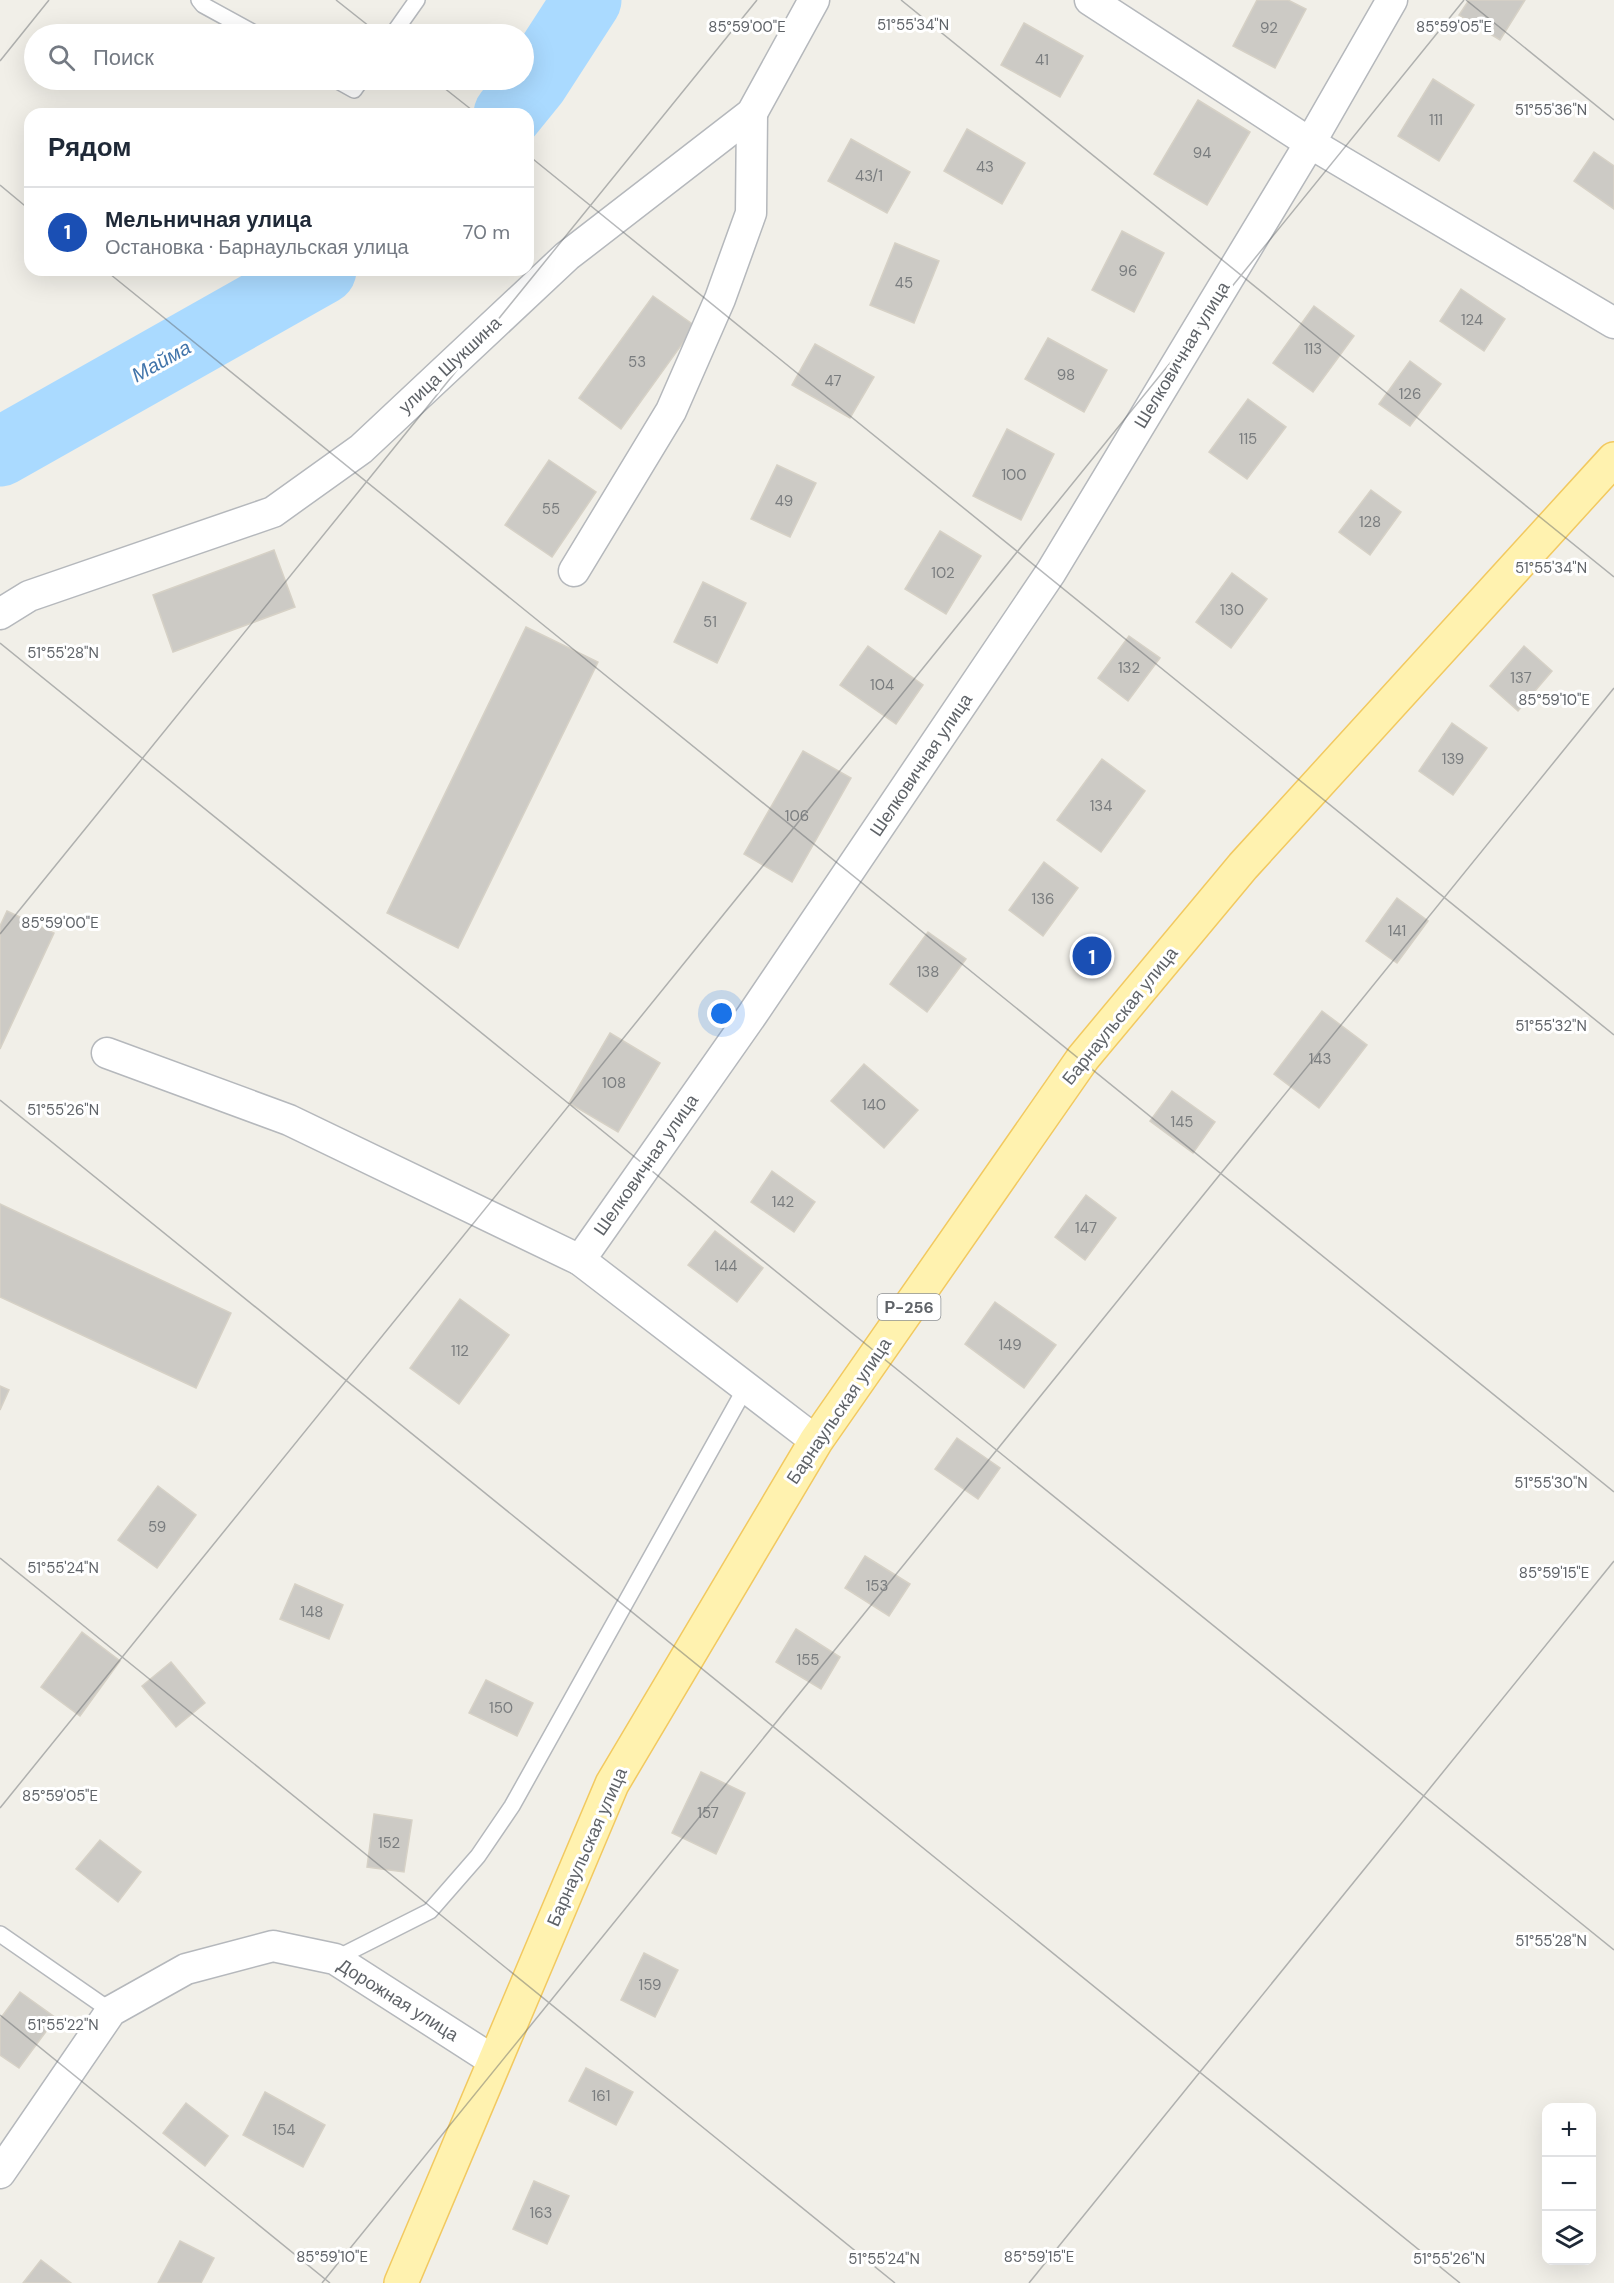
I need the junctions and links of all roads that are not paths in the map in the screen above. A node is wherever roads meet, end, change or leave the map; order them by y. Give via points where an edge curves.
1 (199, 0) edge
2 (417, 0) edge
3 (814, 0) edge
4 (1090, 0) edge
5 (1392, 0) edge
6 (238, 24) edge
7 (400, 24) edge
8 (752, 112) junction
9 (1310, 143) junction
10 (1614, 323) edge
11 (1614, 459) edge
12 (574, 571) dead end
13 (0, 614) edge
14 (107, 1053) dead end
15 (580, 1260) junction
16 (746, 1387) junction
17 (816, 1441) junction
18 (0, 1935) edge
19 (335, 1959) junction
20 (111, 2012) junction
21 (495, 2061) junction
22 (0, 2173) edge
23 (401, 2283) edge

1 - 6 lane
2 - 7 lane
3 - 8 street, улица Шукшина
4 - 9 street
5 - 9 street, Шелковичная улица
8 - 12 street via 751,213 720,299 671,411
8 - 13 street, улица Шукшина via 567,256 361,449 273,512 29,596
9 - 10 street
9 - 15 street, Шелковичная улица via 1051,572 752,1015
11 - 17 main road, Барнаульская улица / Р-256 via 1243,866 1083,1058
14 - 15 street via 289,1120
15 - 16 street
16 - 17 street
16 - 19 lane via 518,1796 478,1856 430,1911
17 - 21 main road, Барнаульская улица / Р-256 via 612,1784
18 - 20 lane
19 - 20 street, Дорожная улица via 273,1946 186,1969
19 - 21 street, Дорожная улица
20 - 22 street, Дорожная улица
21 - 23 main road, Барнаульская улица / Р-256

